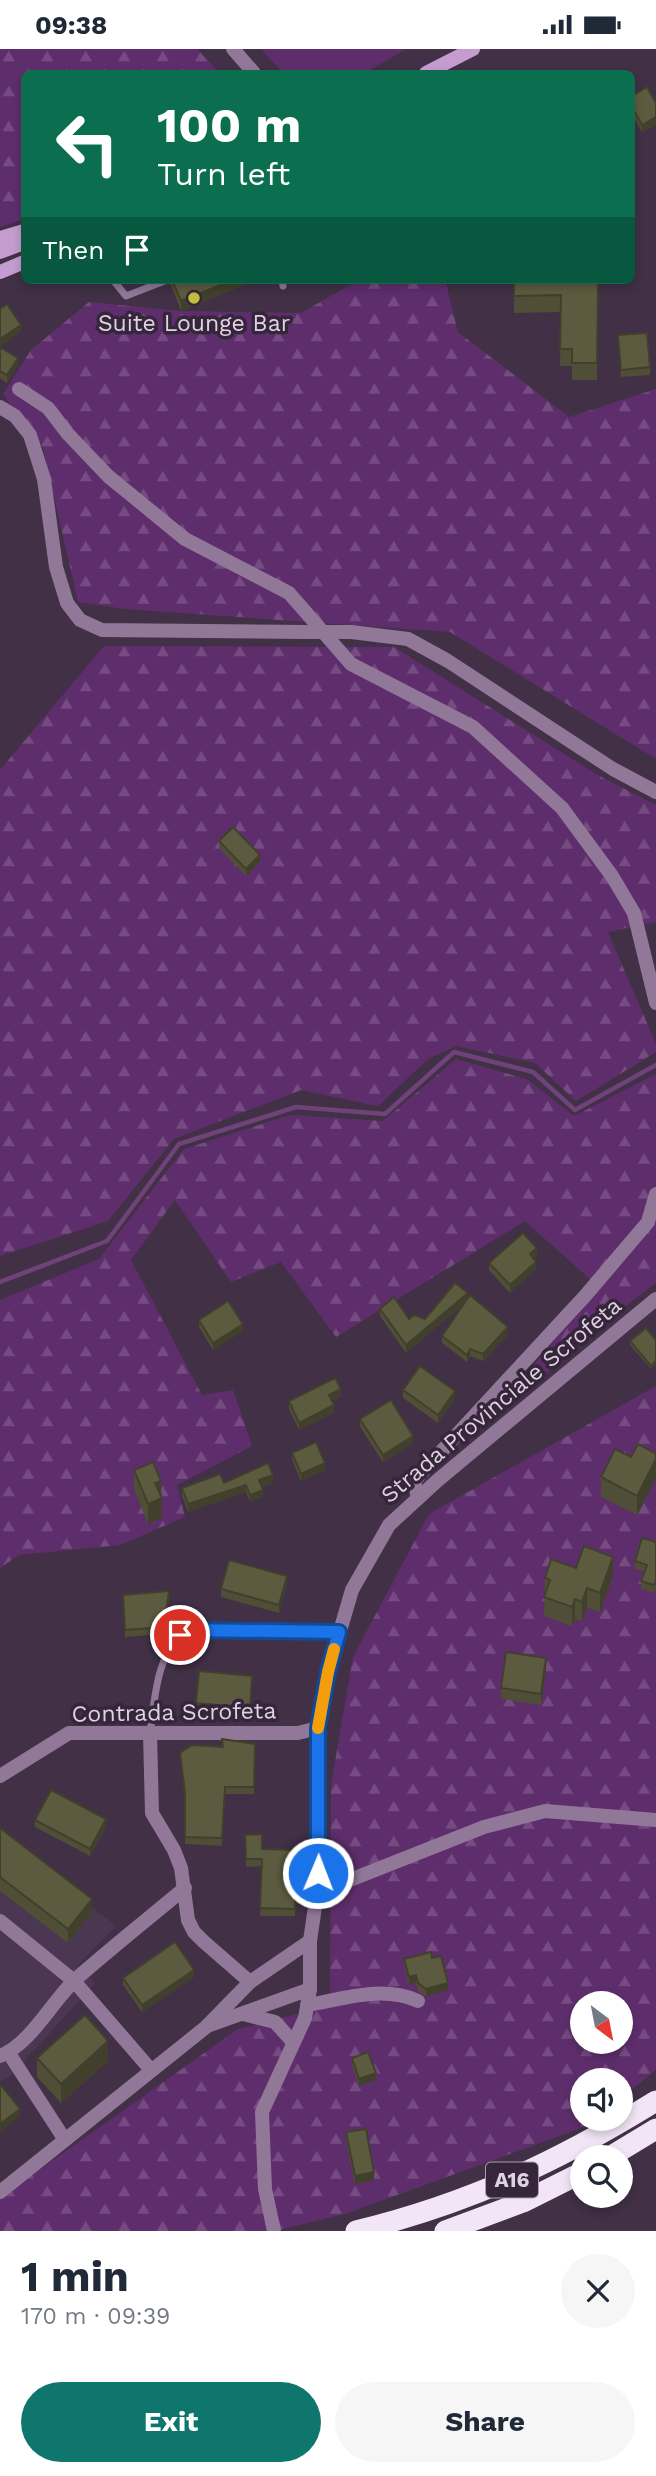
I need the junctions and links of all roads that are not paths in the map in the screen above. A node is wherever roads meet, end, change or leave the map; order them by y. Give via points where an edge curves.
1 (233, 49) edge
2 (473, 49) edge
3 (251, 70) edge
4 (432, 70) edge
5 (21, 232) edge
6 (0, 238) edge
7 (21, 244) edge
8 (0, 252) edge
9 (21, 264) edge
10 (0, 272) edge
11 (116, 284) edge
12 (157, 284) edge
13 (19, 389) dead end
14 (0, 407) edge
15 (656, 792) edge
16 (656, 1003) edge
17 (656, 1194) edge
18 (656, 1299) edge
19 (418, 1498) junction
20 (188, 1630) joint
21 (339, 1632) junction
22 (318, 1728) junction
23 (150, 1733) junction
24 (0, 1776) edge
25 (656, 1820) edge
26 (185, 1888) junction
27 (317, 1893) junction
28 (0, 1921) edge
29 (310, 1941) junction
30 (74, 1981) junction
31 (250, 1982) junction
32 (310, 1989) junction
33 (418, 2001) dead end
34 (307, 2005) junction
35 (241, 2014) junction
36 (206, 2027) junction
37 (293, 2042) junction
38 (4, 2054) edge
39 (151, 2070) junction
40 (656, 2101) edge
41 (656, 2129) edge
42 (65, 2140) junction
43 (630, 2145) edge
44 (570, 2178) edge
45 (0, 2192) edge
46 (274, 2231) edge
47 (356, 2231) edge
48 (445, 2231) edge

1 - 3 street
2 - 4 main road
5 - 6 main road
7 - 8 main road
9 - 10 main road
11 - 12 lane via 126,296
13 - 16 street via 48,408 108,476 185,539 289,593 351,664 473,727 562,808 634,913
14 - 15 street, bridge via 15,416 30,435 44,479 56,567 67,603 80,620 102,630 351,632 408,639
17 - 19 street via 648,1222 414,1481
18 - 19 street, Strada Provinciale Scrofeta via 593,1359
19 - 21 street, Strada Provinciale Scrofeta via 389,1525 352,1590
20 - 21 street
20 - 23 lane via 172,1643 164,1658
21 - 22 street, Strada Provinciale Scrofeta
22 - 23 street, Contrada Scrofeta via 298,1733
22 - 27 street, Strada Provinciale Scrofeta
23 - 24 street, Contrada Scrofeta via 69,1733
23 - 26 street via 152,1813 174,1850
25 - 27 street via 545,1811 484,1827
26 - 30 street
26 - 31 street via 194,1932
27 - 29 street, Strada Provinciale Scrofeta
28 - 30 street
29 - 31 street
29 - 32 street, Strada Provinciale Scrofeta
30 - 38 street via 32,2030
30 - 39 street
31 - 36 street
32 - 34 street, Strada Provinciale Scrofeta
32 - 35 street
33 - 34 street via 403,1994 377,1993
34 - 37 street, Strada Provinciale Scrofeta
35 - 36 street
35 - 37 street via 275,2022
36 - 39 street
37 - 46 street, Strada Provinciale Scrofeta via 262,2112 265,2189
38 - 42 street
39 - 42 street
40 - 47 highway, A16 via 514,2179
41 - 43 highway
42 - 45 street
44 - 48 highway, A16

